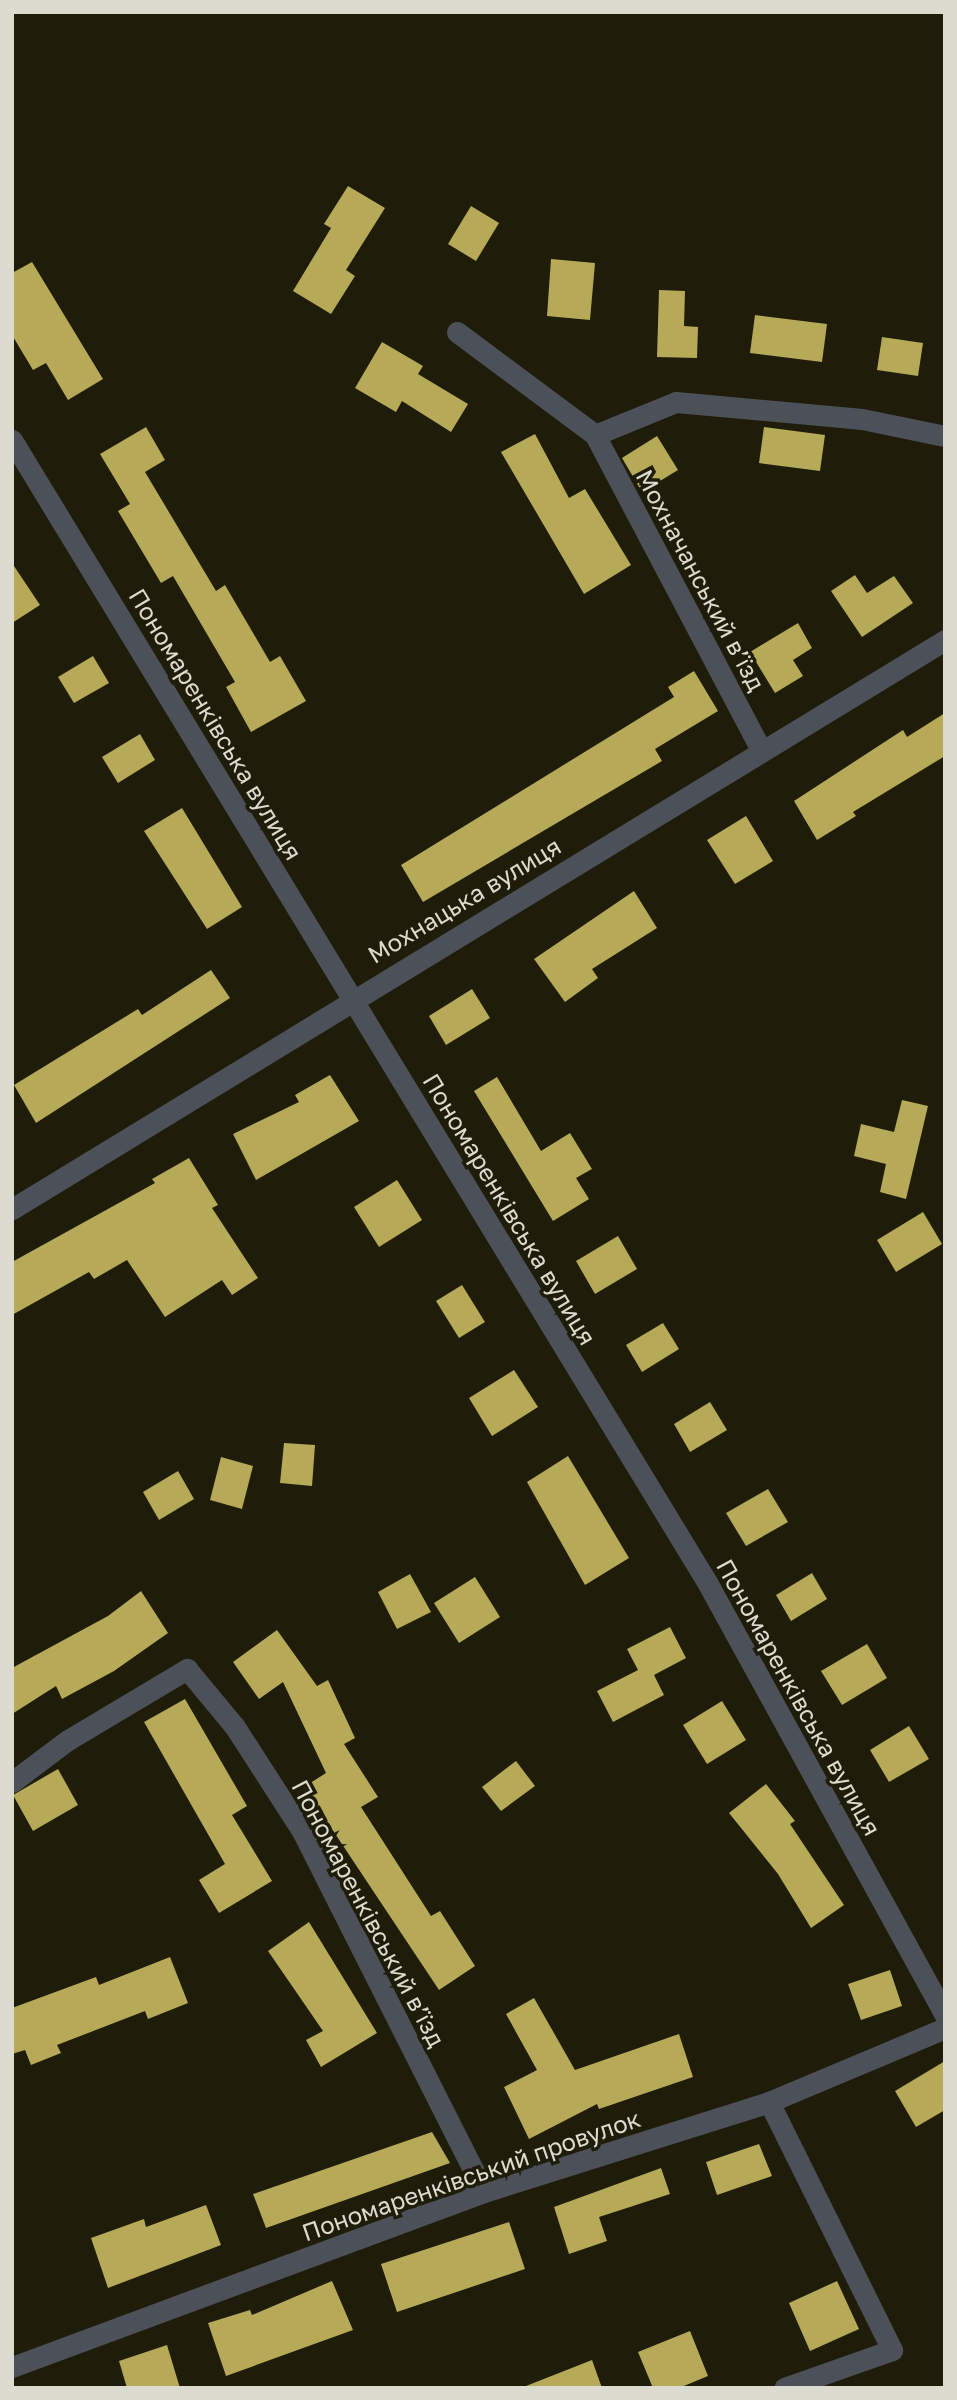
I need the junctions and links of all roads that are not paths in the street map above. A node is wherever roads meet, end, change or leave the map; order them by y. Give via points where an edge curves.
1 (457, 332) dead end
2 (595, 435) junction
3 (945, 436) edge
4 (12, 440) edge
5 (945, 640) edge
6 (761, 750) junction
7 (352, 998) junction
8 (12, 1209) edge
9 (12, 1782) edge
10 (945, 2015) edge
11 (945, 2028) edge
12 (769, 2102) junction
13 (484, 2192) junction
14 (12, 2367) edge
15 (784, 2388) edge

1 - 2 street, Мохначанський в’їзд
2 - 3 street via 676,402 862,419
2 - 6 street, Мохначанський в’їзд
4 - 7 street, Пономаренківська вулиця
5 - 6 street, Мохнацька вулиця
6 - 7 street, Мохнацька вулиця
7 - 8 street, Мохнацька вулиця
7 - 10 street, Пономаренківська вулиця via 708,1584
9 - 13 street, Пономаренківський в’їзд via 68,1740 187,1669 235,1727 302,1831
11 - 12 street, Пономаренківський провулок
12 - 13 street, Пономаренківський провулок
12 - 15 street via 892,2350
13 - 14 street, Пономаренківський провулок

